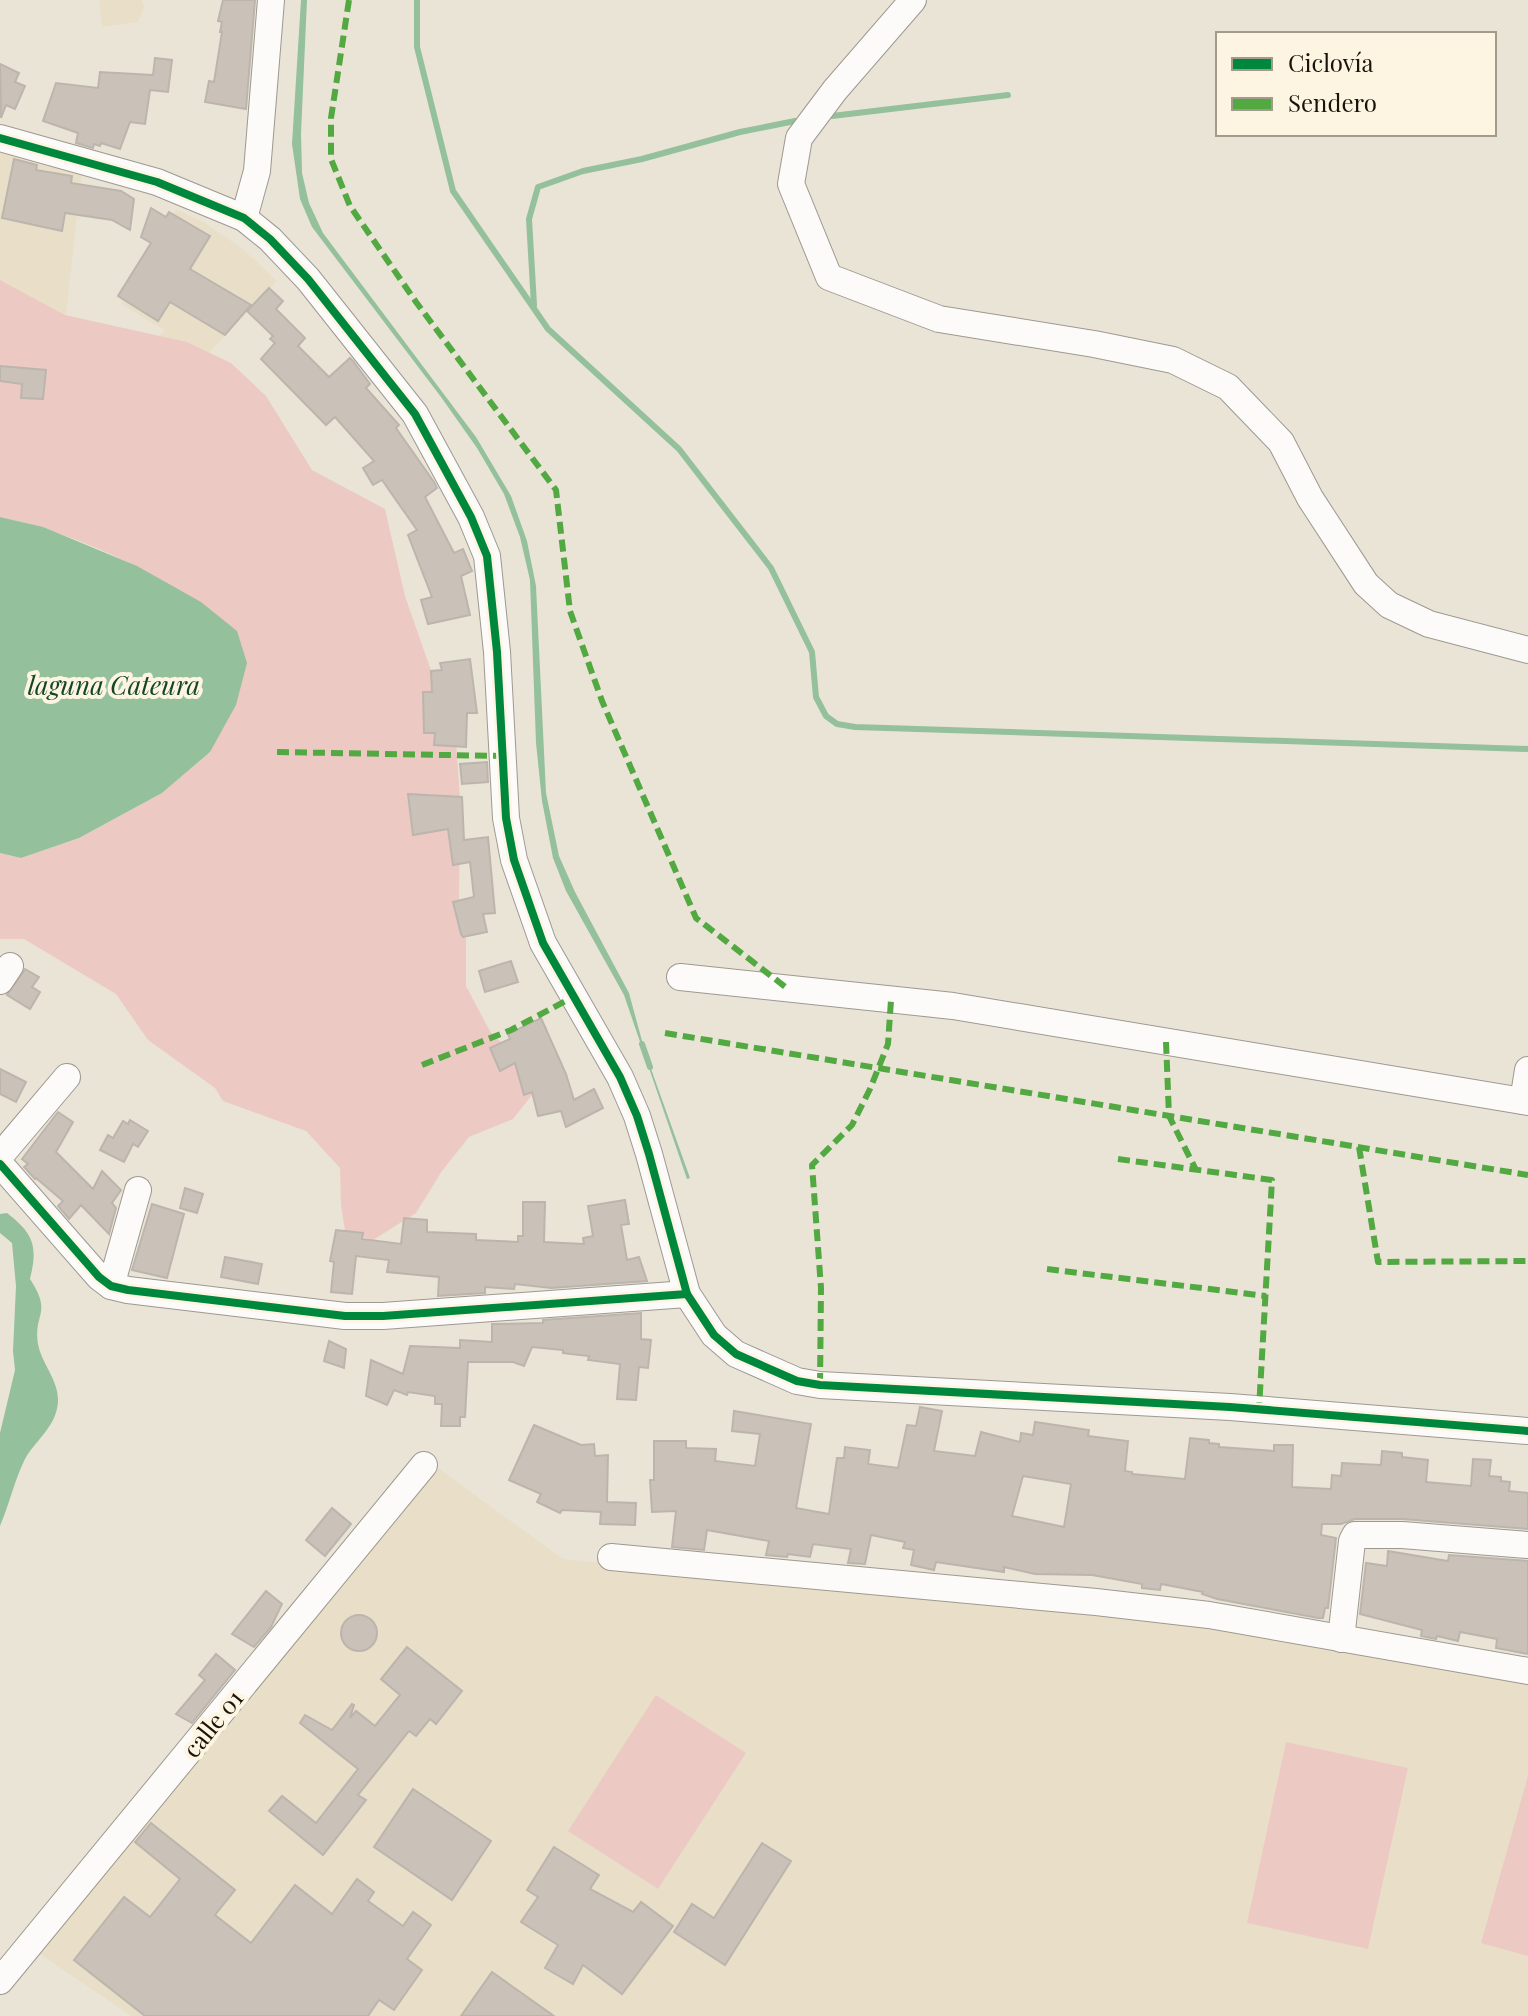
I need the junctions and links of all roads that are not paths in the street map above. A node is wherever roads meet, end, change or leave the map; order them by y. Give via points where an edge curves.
1 (271, 0) edge
2 (913, 0) edge
3 (0, 138) edge
4 (244, 218) junction
5 (1528, 650) edge
6 (680, 977) dead end
7 (1528, 1070) edge
8 (67, 1077) dead end
9 (1525, 1102) edge
10 (0, 1156) edge
11 (0, 1164) edge
12 (138, 1190) dead end
13 (111, 1286) junction
14 (687, 1294) junction
15 (1528, 1431) edge
16 (424, 1465) dead end
17 (1528, 1545) edge
18 (611, 1557) dead end
19 (1341, 1639) junction
20 (1528, 1671) edge
21 (0, 1981) edge

1 - 4 street via 257,171
2 - 5 street via 799,138 791,184 829,277 939,319 1173,360 1228,387 1281,442 1366,584 1389,605 1429,624
3 - 4 street via 157,182
4 - 14 street via 308,279 415,414 471,517 487,556 506,818 514,860 543,943 637,1116
6 - 9 street via 953,1006
7 - 9 street
8 - 10 street
11 - 13 street
12 - 13 street
13 - 14 street via 358,1316
14 - 15 street via 714,1335 736,1354 820,1385 1230,1407
16 - 21 street, calle 01
17 - 19 street via 1355,1535
18 - 19 street via 1096,1602 1209,1615
19 - 20 street

